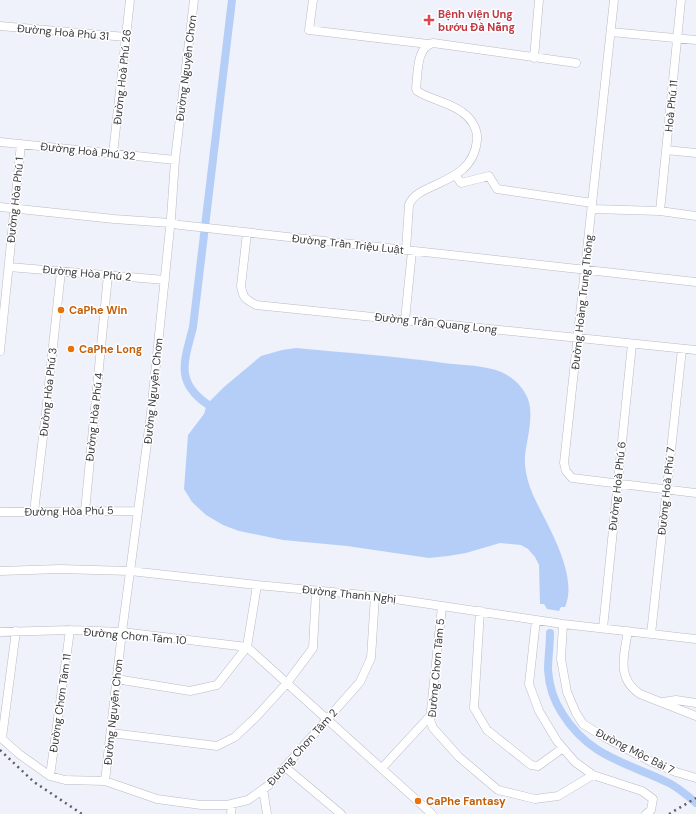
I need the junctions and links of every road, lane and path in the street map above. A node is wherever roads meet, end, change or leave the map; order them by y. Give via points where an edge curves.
1 (130, 0) edge
2 (194, 0) edge
3 (313, 0) edge
4 (538, 0) edge
5 (614, 0) edge
6 (681, 0) edge
7 (0, 26) edge
8 (611, 32) junction
9 (126, 37) junction
10 (678, 38) junction
11 (696, 40) edge
12 (428, 44) junction
13 (534, 58) junction
14 (576, 63) dead end
15 (0, 142) edge
16 (21, 144) junction
17 (666, 150) junction
18 (696, 153) edge
19 (113, 154) junction
20 (175, 160) junction
21 (456, 176) junction
22 (592, 206) junction
23 (0, 207) edge
24 (14, 208) junction
25 (660, 211) junction
26 (696, 216) edge
27 (170, 223) junction
28 (247, 233) junction
29 (409, 251) junction
30 (9, 267) junction
31 (585, 270) junction
32 (61, 271) junction
33 (108, 275) junction
34 (165, 280) junction
35 (696, 282) edge
36 (405, 320) junction
37 (578, 338) junction
38 (632, 344) junction
39 (682, 349) junction
40 (0, 350) edge
41 (696, 350) edge
42 (617, 484) junction
43 (666, 490) junction
44 (696, 493) edge
45 (85, 511) junction
46 (138, 511) junction
47 (0, 512) edge
48 (34, 512) junction
49 (0, 571) edge
50 (130, 571) junction
51 (257, 585) junction
52 (316, 591) junction
53 (375, 596) junction
54 (442, 606) junction
55 (480, 611) junction
56 (536, 620) junction
57 (563, 624) junction
58 (603, 628) junction
59 (70, 630) junction
60 (16, 631) junction
61 (628, 631) junction
62 (0, 632) edge
63 (122, 632) junction
64 (651, 634) junction
65 (696, 639) edge
66 (247, 648) junction
67 (116, 679) junction
68 (287, 683) junction
69 (662, 702) junction
70 (696, 703) edge
71 (431, 715) junction
72 (696, 716) edge
73 (327, 720) junction
74 (111, 733) junction
75 (1, 738) edge
76 (563, 748) junction
77 (285, 766) junction
78 (382, 768) junction
79 (593, 775) junction
80 (50, 776) junction
81 (696, 778) edge
82 (106, 781) junction
83 (263, 789) junction
84 (232, 804) junction
85 (231, 814) edge
86 (267, 814) edge
87 (341, 814) edge
88 (432, 814) edge
89 (646, 814) edge

1 - 9 street, Đường Hoà Phú 26
2 - 20 street, Đường Nguyễn Chơn
3 - 12 street via 309,30
4 - 13 street
5 - 8 street, Đường Hoàng Trung Thông
6 - 10 street, Hoà Phú 11
7 - 9 street, Đường Hoà Phú 31
8 - 10 street
8 - 22 street, Đường Hoàng Trung Thông
9 - 19 street, Đường Hoà Phú 26
10 - 11 street
10 - 17 street, Hoà Phú 11
12 - 13 street
12 - 21 street via 420,55 417,91 462,112 470,119 478,136 473,156
13 - 14 street
15 - 16 street, Đường Hoà Phú 32
16 - 19 street, Đường Hoà Phú 32
16 - 24 street, Đường Hòa Phú 1
17 - 18 street
17 - 25 street, Hoà Phú 11
19 - 20 street, Đường Hoà Phú 32
20 - 27 street, Đường Nguyễn Chơn
21 - 22 street via 461,183 489,176 497,189
21 - 29 street via 411,200
22 - 25 street
22 - 31 street, Đường Hoàng Trung Thông
23 - 24 street, Đường Trần Triệu Luật
24 - 27 street, Đường Trần Triệu Luật
24 - 30 street, Đường Hòa Phú 1
25 - 26 street
27 - 28 street, Đường Trần Triệu Luật
27 - 34 street, Đường Nguyễn Chơn
28 - 29 street, Đường Trần Triệu Luật
28 - 36 street, Đường Trần Quang Long via 241,286 246,300 256,305
29 - 31 street, Đường Trần Triệu Luật
29 - 36 street
30 - 32 street, Đường Hòa Phú 2
30 - 40 street, Đường Hòa Phú 1
31 - 35 street, Đường Trần Triệu Luật
31 - 37 street, Đường Hoàng Trung Thông
32 - 33 street, Đường Hòa Phú 2
32 - 48 street, Đường Hòa Phú 3
33 - 34 street, Đường Hòa Phú 2
33 - 45 street, Đường Hòa Phú 4
34 - 46 street, Đường Nguyễn Chơn
36 - 37 street, Đường Trần Quang Long
37 - 38 street, Đường Trần Quang Long
37 - 42 street, Đường Hoàng Trung Thông via 564,463 566,471 572,478
38 - 39 street, Đường Trần Quang Long
38 - 42 street, Đường Hoà Phú 6
39 - 41 street, Đường Trần Quang Long
39 - 43 street, Đường Hoà Phú 7
42 - 43 street, Đường Hoàng Trung Thông
42 - 58 street, Đường Hoà Phú 6
43 - 44 street, Đường Hoàng Trung Thông
43 - 64 street, Đường Hoà Phú 7
45 - 46 street, Đường Hòa Phú 5
45 - 48 street, Đường Hòa Phú 5
46 - 50 street, Đường Nguyễn Chơn
47 - 48 street, Đường Hòa Phú 5
49 - 50 street, Đường Thanh Nghị
50 - 51 street, Đường Thanh Nghị
50 - 63 street, Đường Nguyễn Chơn
51 - 52 street, Đường Thanh Nghị
51 - 66 street
52 - 53 street, Đường Thanh Nghị
52 - 68 street via 312,648
53 - 54 street, Đường Thanh Nghị
53 - 73 street, Đường Chơn Tâm 2 via 371,658 360,682
54 - 55 street, Đường Thanh Nghị
54 - 71 street, Đường Chơn Tâm 5
55 - 56 street, Đường Thanh Nghị
55 - 76 street via 474,708 480,720 487,730 531,765 538,766
56 - 57 street, Đường Thanh Nghị
56 - 76 street via 529,684 539,711
57 - 58 street, Đường Thanh Nghị
57 - 81 street, Đường Mộc Bài 7 via 561,659 567,692 583,724 650,761
58 - 61 street, Đường Thanh Nghị
59 - 60 street, Đường Chơn Tâm 10
59 - 63 street, Đường Chơn Tâm 10
59 - 80 street, Đường Chơn Tâm 11
60 - 62 street, Đường Chơn Tâm 10
60 - 75 street
61 - 64 street, Đường Thanh Nghị
61 - 69 street via 623,668 629,684 640,694
63 - 66 street, Đường Chơn Tâm 10
63 - 67 street, Đường Nguyễn Chơn
64 - 65 street, Đường Thanh Nghị
66 - 67 street via 217,685 190,691
66 - 68 street
67 - 74 street, Đường Nguyễn Chơn
68 - 73 street
68 - 74 street via 236,737 217,746
69 - 70 street via 676,700
69 - 72 street
71 - 78 street
71 - 79 street, Đường Chơn Tâm 5 via 433,728 443,741 498,790 535,799 558,796
73 - 77 street, Đường Chơn Tâm 2
73 - 78 street
74 - 82 street, Đường Nguyễn Chơn
75 - 80 street
76 - 79 street via 575,762
77 - 83 street, Đường Chơn Tâm 2
77 - 87 street
78 - 88 street
79 - 89 street via 642,791 653,798 651,810
80 - 82 street, Đường Chơn Tâm 2 via 65,780
82 - 84 street, Đường Chơn Tâm 2 via 157,799 201,805
83 - 84 street, Đường Chơn Tâm 2 via 248,800
83 - 86 street
84 - 85 street

